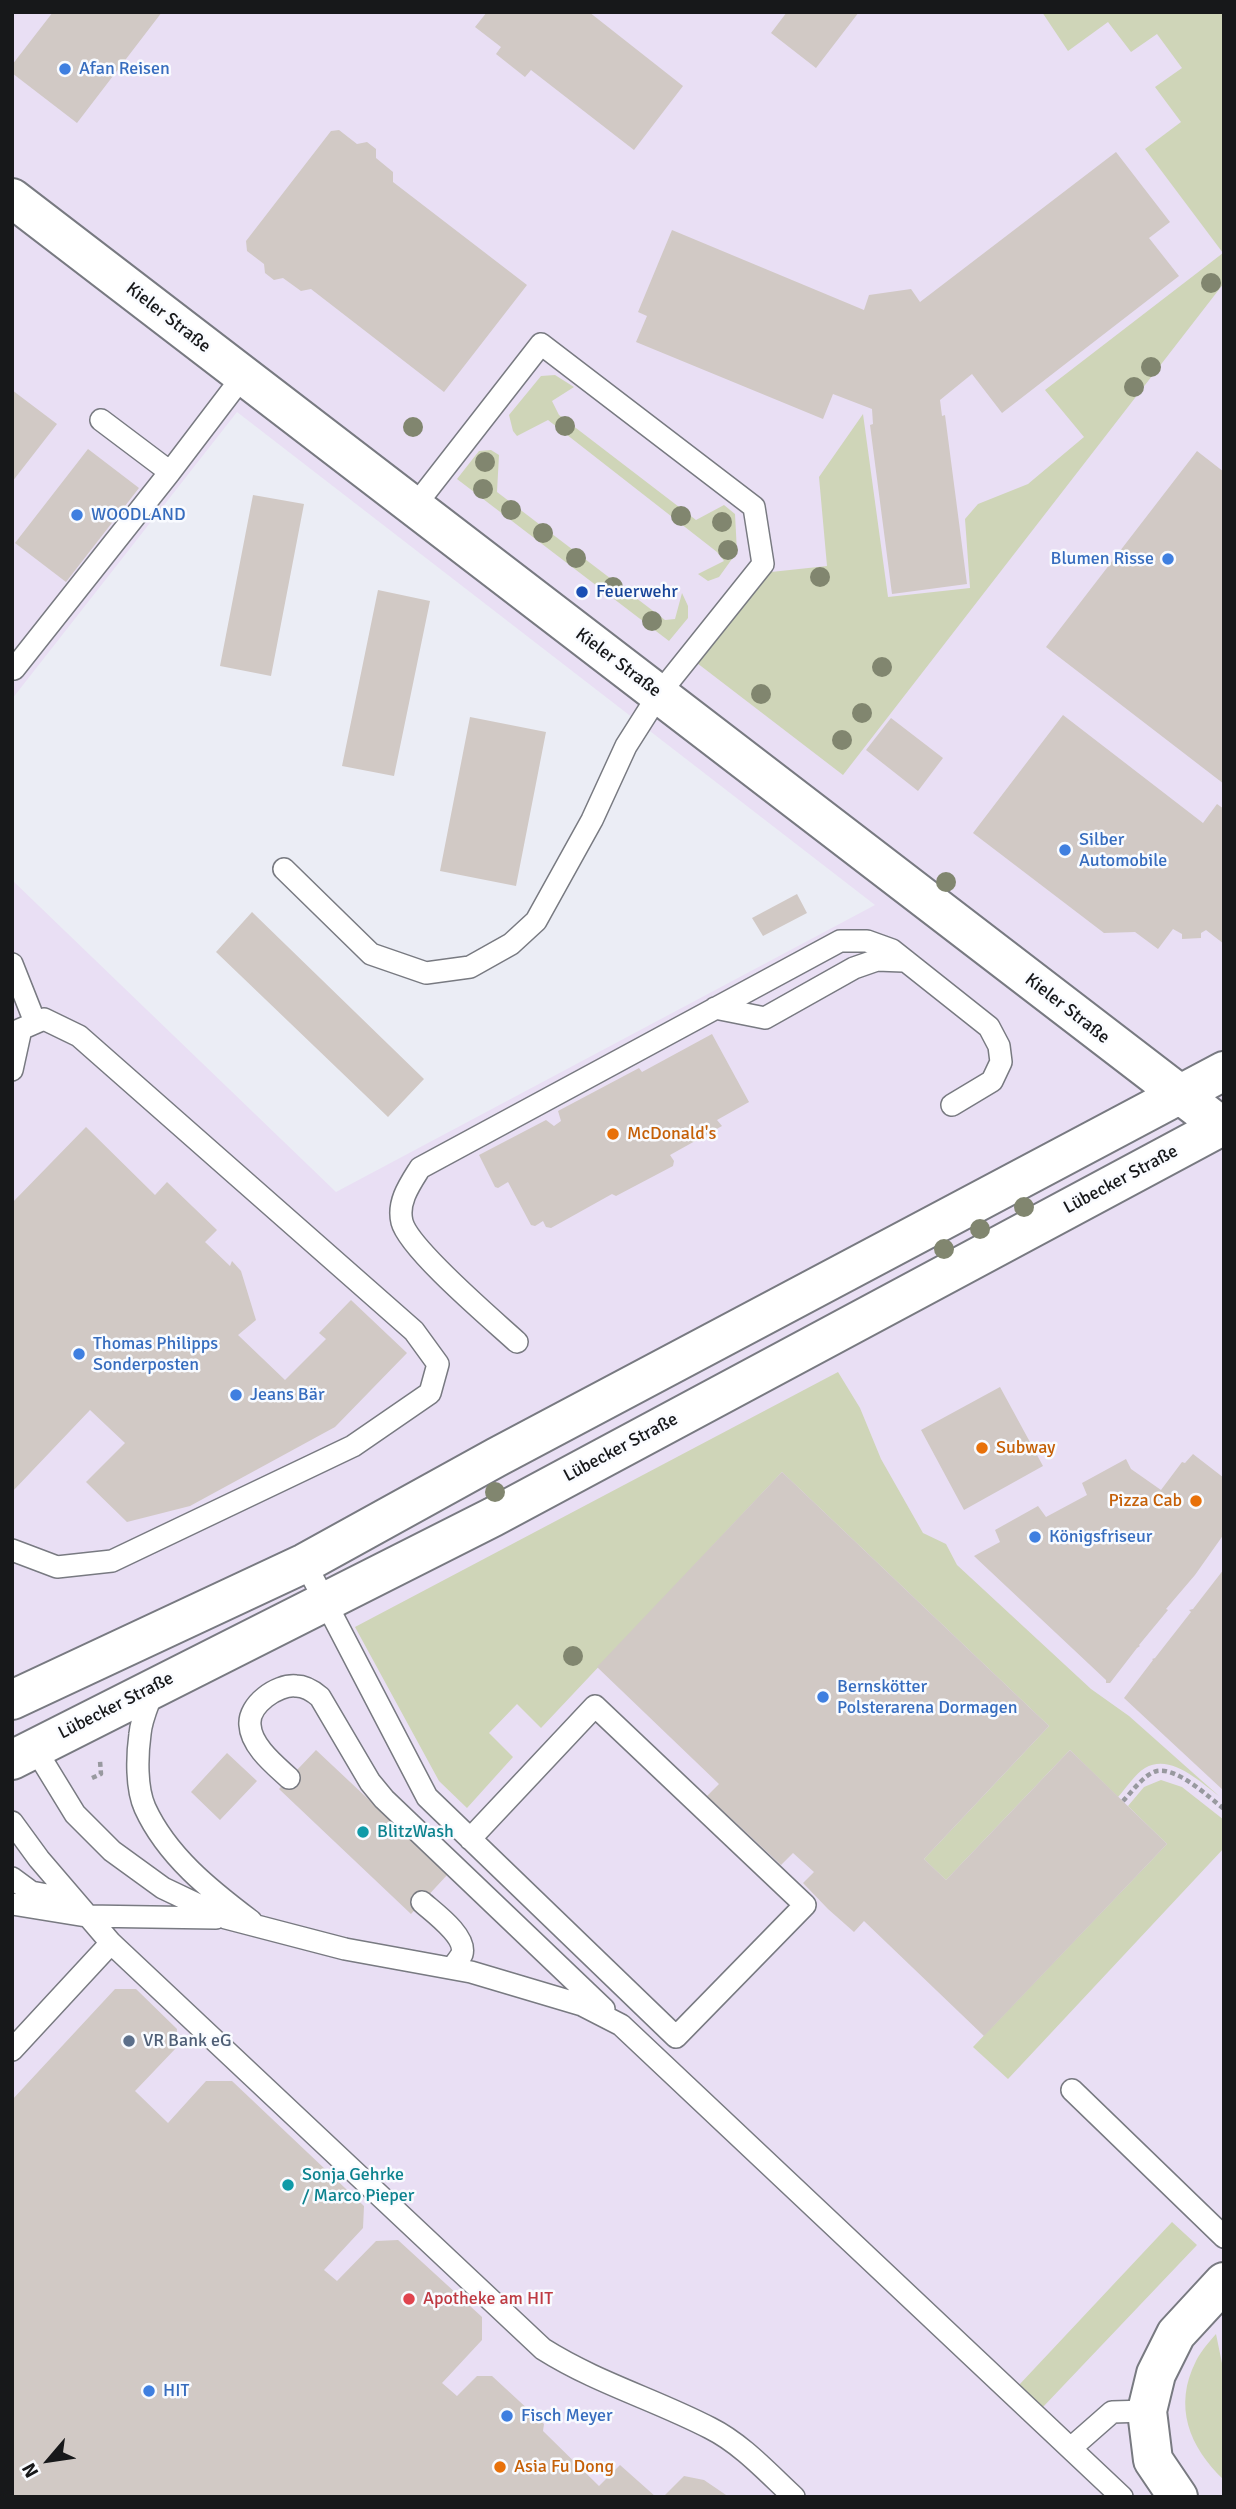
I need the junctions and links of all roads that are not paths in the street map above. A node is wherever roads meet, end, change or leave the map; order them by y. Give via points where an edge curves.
1 (12, 198) edge
2 (243, 376) junction
3 (101, 419) dead end
4 (170, 472) junction
5 (414, 508) junction
6 (14, 669) dead end
7 (659, 694) junction
8 (284, 869) dead end
9 (905, 961) junction
10 (12, 964) edge
11 (715, 1008) junction
12 (23, 1028) edge
13 (12, 1070) edge
14 (1224, 1071) edge
15 (1180, 1095) junction
16 (952, 1105) dead end
17 (1223, 1126) edge
18 (517, 1342) dead end
19 (12, 1550) edge
20 (305, 1563) junction
21 (325, 1602) junction
22 (154, 1688) junction
23 (12, 1700) edge
24 (12, 1710) edge
25 (23, 1754) edge
26 (289, 1778) dead end
27 (12, 1822) edge
28 (470, 1839) junction
29 (12, 1878) edge
30 (422, 1902) dead end
31 (12, 1904) edge
32 (79, 1908) junction
33 (226, 1919) junction
34 (260, 1929) junction
35 (111, 1943) junction
36 (452, 1968) junction
37 (621, 2025) junction
38 (12, 2050) edge
39 (1072, 2090) dead end
40 (1224, 2237) edge
41 (1220, 2293) edge
42 (1147, 2411) junction
43 (1071, 2448) junction
44 (794, 2497) edge
45 (1122, 2497) edge
46 (1178, 2497) edge

1 - 2 street, Kieler Straße
2 - 4 lane
2 - 5 street, Kieler Straße
3 - 4 lane
4 - 6 lane
5 - 7 street, Kieler Straße
5 - 7 lane via 541,344 552,352 754,507 763,564
7 - 8 lane via 626,746 592,820 536,921 511,944 470,967 426,973 371,954
7 - 15 street, Kieler Straße
9 - 11 lane via 877,960 854,968 765,1018
9 - 11 lane via 892,950 867,941 840,941
9 - 16 lane via 989,1027 999,1046 1000,1062 992,1081
10 - 12 lane
11 - 18 lane via 420,1168 403,1197 402,1223 424,1255
12 - 13 lane
12 - 19 lane via 44,1019 79,1036 414,1331 439,1364 430,1392 353,1446 112,1560 57,1567
14 - 15 street
15 - 17 street, Kieler Straße
15 - 20 street
17 - 21 street, Lübecker Straße via 493,1517
20 - 21 lane
20 - 23 street
21 - 22 street, Lübecker Straße
21 - 28 lane via 427,1797
22 - 25 street, Lübecker Straße
22 - 34 lane via 140,1732 144,1807 167,1844 206,1886
24 - 25 street
25 - 33 lane via 112,1851 163,1888
26 - 37 lane via 264,1752 249,1724 265,1697 295,1685 320,1697 384,1799
27 - 32 lane
28 - 28 lane via 595,1706 805,1905 676,2037
29 - 32 lane via 31,1892
30 - 36 lane via 458,1937 461,1954
31 - 32 lane
32 - 33 lane
32 - 35 lane
33 - 34 lane
34 - 36 lane
35 - 38 lane
35 - 44 lane via 543,2349 576,2370 712,2428
36 - 37 lane via 582,2005
37 - 43 lane
39 - 40 lane
41 - 42 street via 1176,2334 1156,2374
42 - 43 lane via 1112,2412
42 - 46 street via 1153,2460
43 - 45 lane

